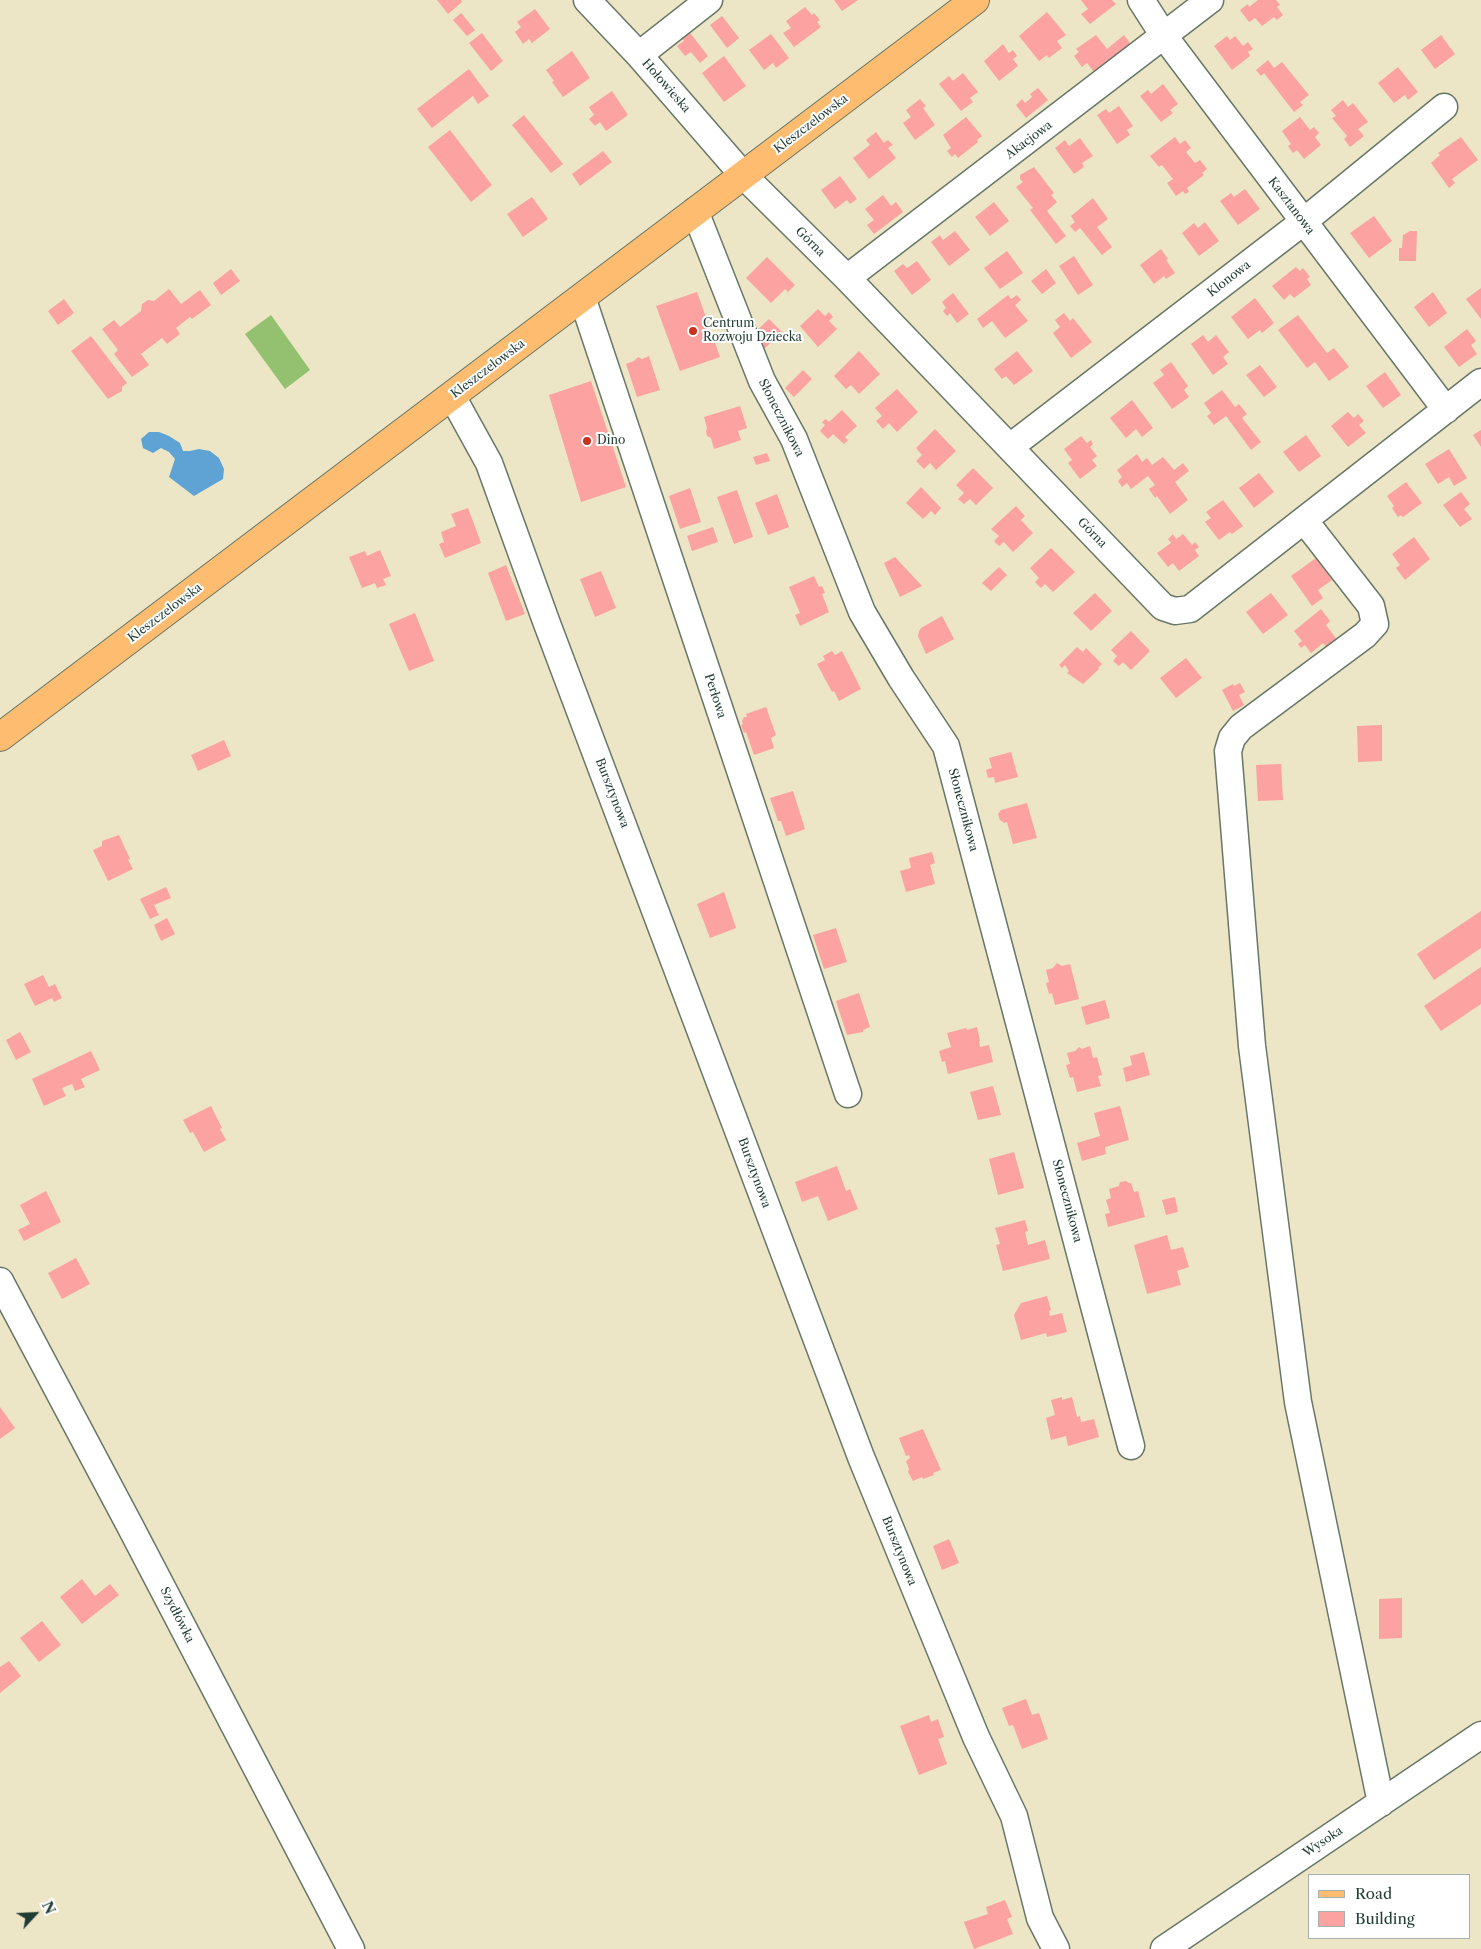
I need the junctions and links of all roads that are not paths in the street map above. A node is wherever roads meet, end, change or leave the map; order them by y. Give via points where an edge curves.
1 (586, 0) edge
2 (709, 0) edge
3 (975, 0) edge
4 (1141, 0) edge
5 (1210, 0) edge
6 (1164, 36) junction
7 (639, 55) junction
8 (1444, 107) dead end
9 (743, 175) junction
10 (695, 211) junction
11 (1303, 222) junction
12 (847, 278) junction
13 (582, 297) junction
14 (1481, 382) edge
15 (452, 396) junction
16 (1446, 410) junction
17 (1010, 448) junction
18 (1304, 520) junction
19 (0, 737) edge
20 (848, 1094) dead end
21 (0, 1281) edge
22 (1131, 1446) dead end
23 (1481, 1735) edge
24 (1381, 1803) junction
25 (351, 1949) edge
26 (1056, 1949) edge
27 (1164, 1949) edge

1 - 7 street, Hołowieska
2 - 7 street
3 - 9 main road, Kleszczelowska
4 - 6 street, Kasztanowa
5 - 6 street, Akacjowa
6 - 11 street, Kasztanowa
6 - 12 street, Akacjowa
7 - 9 street, Hołowieska
8 - 11 street, Klonowa
9 - 10 main road, Kleszczelowska
9 - 12 street, Górna
10 - 13 main road, Kleszczelowska
10 - 22 street, Słonecznikowa via 762,381 794,439 862,612 946,746
11 - 16 street, Kasztanowa
11 - 17 street, Klonowa
12 - 17 street, Górna
13 - 15 main road, Kleszczelowska
13 - 20 street, Perłowa
14 - 16 street, Górna
15 - 19 main road, Kleszczelowska
15 - 26 street, Bursztynowa via 489,463 861,1457 976,1737 1014,1816 1040,1918
16 - 18 street, Górna
17 - 18 street, Górna via 1163,607 1175,612 1190,609
18 - 24 street via 1371,606 1375,624 1365,635 1241,727 1232,738 1228,751 1252,1046 1298,1402
21 - 25 street, Szydłówka
23 - 24 street, Wysoka
24 - 27 street, Wysoka

